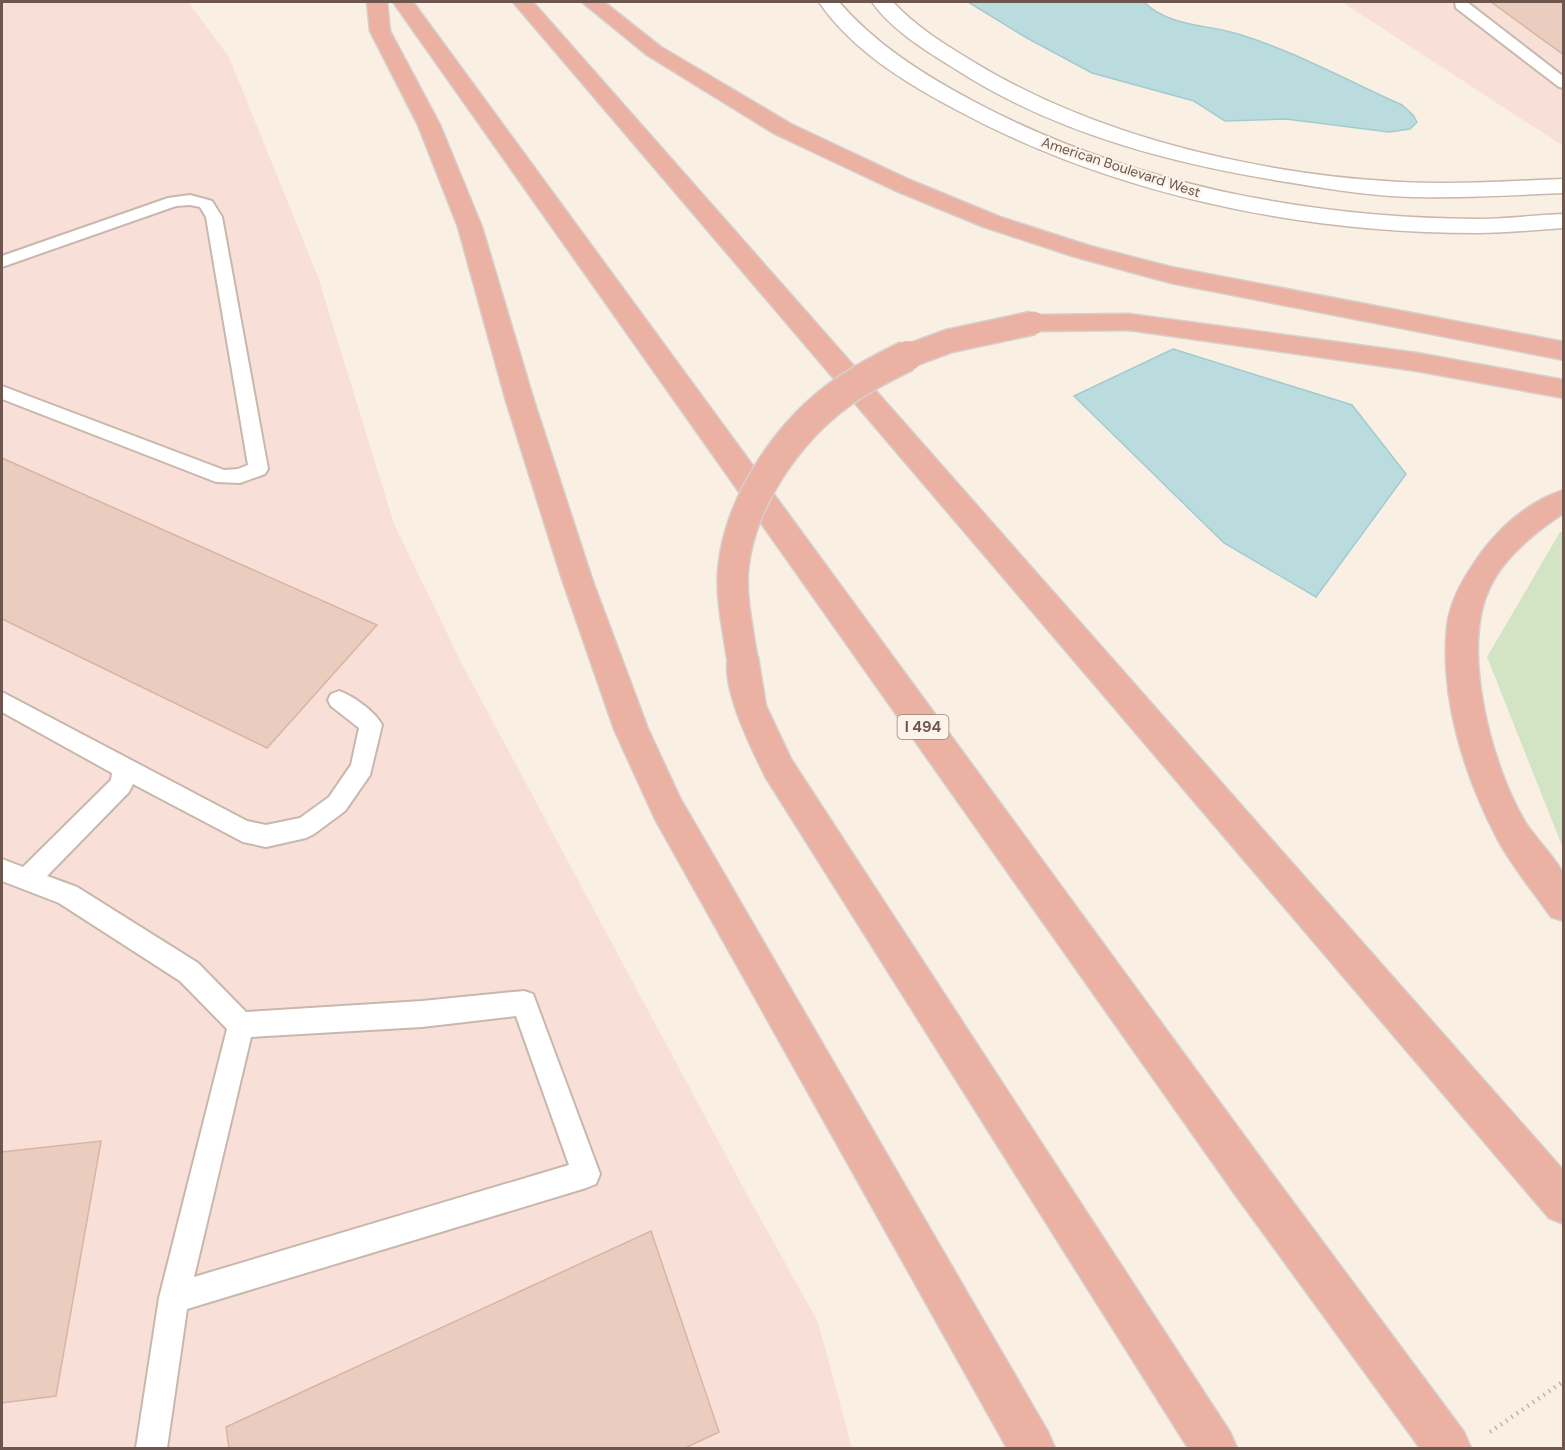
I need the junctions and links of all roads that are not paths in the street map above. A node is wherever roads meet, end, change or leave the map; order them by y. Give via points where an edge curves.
1 (377, 2) edge
2 (403, 2) edge
3 (523, 2) edge
4 (592, 2) edge
5 (829, 2) edge
6 (882, 2) edge
7 (1461, 2) edge
8 (1563, 84) edge
9 (1563, 186) edge
10 (1563, 222) edge
11 (2, 262) edge
12 (1563, 351) edge
13 (1563, 389) edge
14 (2, 392) edge
15 (1563, 501) edge
16 (339, 700) dead end
17 (2, 701) edge
18 (125, 768) junction
19 (2, 870) edge
20 (27, 880) junction
21 (1563, 905) edge
22 (241, 1025) junction
23 (1563, 1203) edge
24 (174, 1298) junction
25 (151, 1449) edge
26 (1032, 1449) edge
27 (1214, 1449) edge
28 (1448, 1449) edge

1 - 26 highway via 380,31 429,125 470,227 577,579 631,729 668,808 730,921
2 - 28 highway, I 494
3 - 23 highway
4 - 12 highway via 654,51 783,129 992,222 1171,275
5 - 10 street, American Boulevard West via 854,32 887,58 978,114 1037,141 1173,187 1249,204 1406,224
6 - 9 street, American Boulevard West via 927,41 998,87 1113,134 1190,156 1260,172 1412,190
7 - 8 lane
11 - 14 lane via 174,201 206,204 214,217 258,469 223,477
13 - 27 highway, bridge via 1417,362 1129,322 1033,323 982,331 900,358 821,407 793,436 768,473 739,539 733,583 750,706 778,768
15 - 21 highway via 1509,538 1476,584 1463,625 1463,686 1478,752 1510,829
16 - 18 lane via 371,725 362,768 337,804 306,827 266,836 243,831
17 - 18 lane
18 - 20 lane via 122,785
19 - 20 lane
20 - 22 lane via 68,895 189,972
22 - 24 lane
22 - 24 lane via 422,1014 524,1003 586,1174
24 - 25 lane

